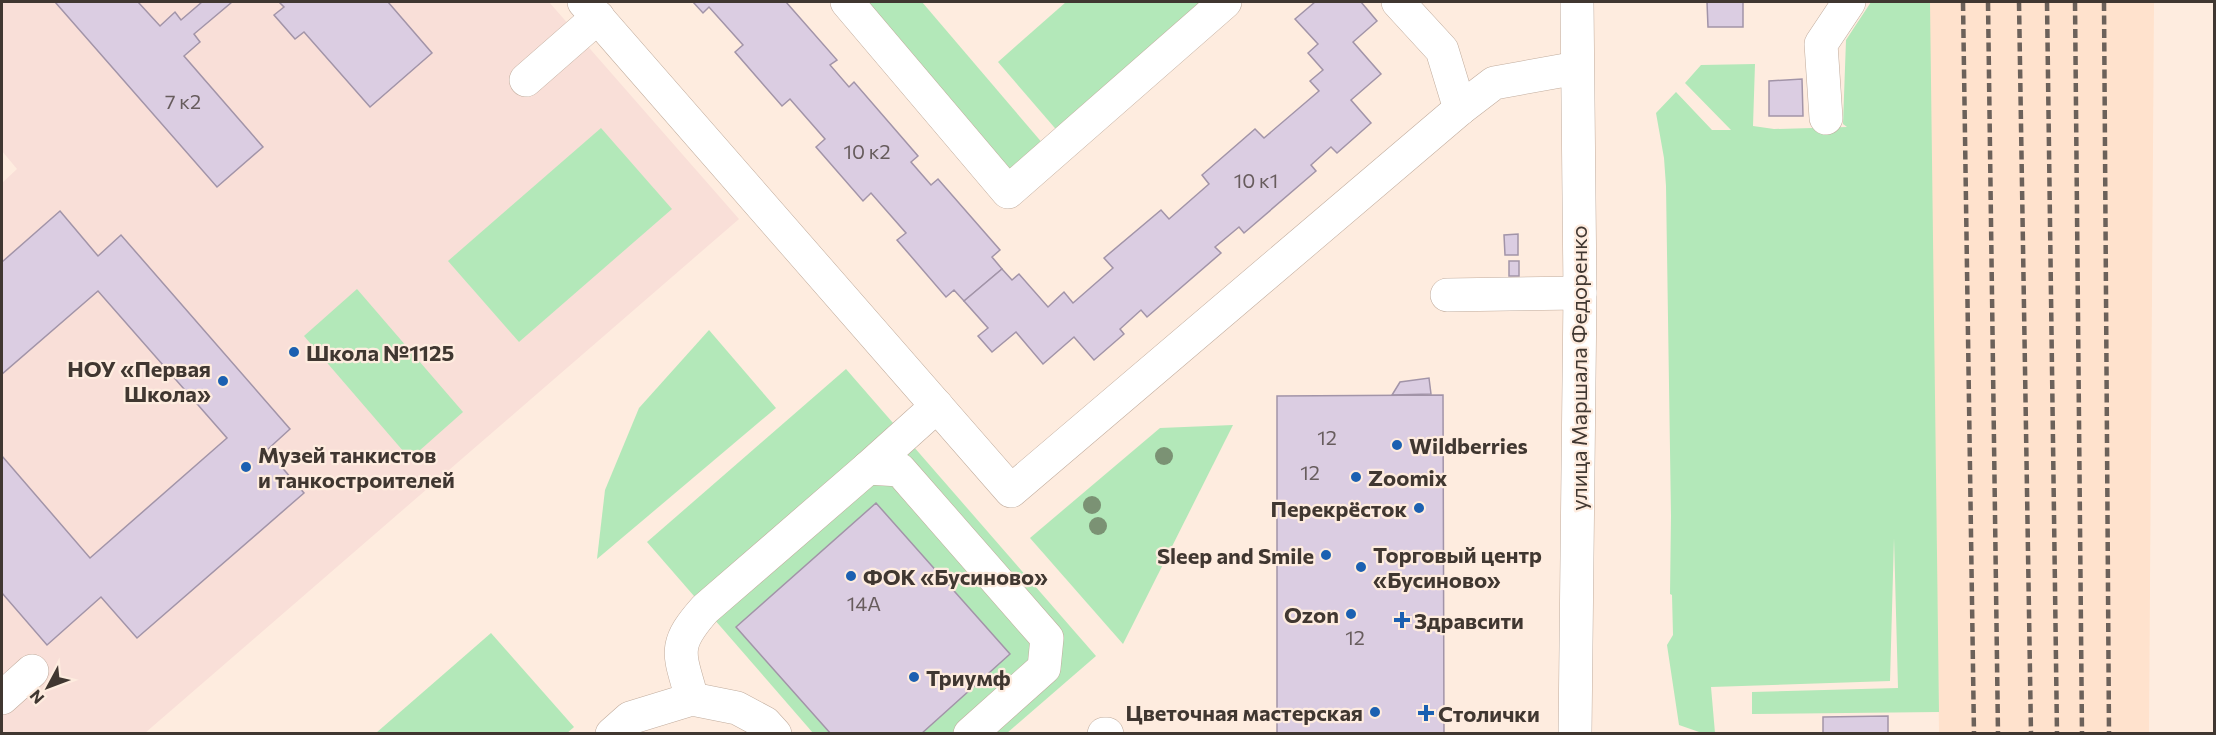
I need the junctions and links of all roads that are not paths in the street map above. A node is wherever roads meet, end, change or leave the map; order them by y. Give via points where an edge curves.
1 (847, 2) edge
2 (1225, 2) edge
3 (1398, 2) edge
4 (1577, 2) edge
5 (1849, 2) edge
6 (591, 9) edge
7 (1577, 68) junction
8 (525, 80) dead end
9 (1460, 110) junction
10 (1826, 118) dead end
11 (1580, 293) junction
12 (1447, 295) dead end
13 (937, 406) junction
14 (868, 468) junction
15 (32, 671) dead end
16 (2, 699) edge
17 (692, 699) junction
18 (612, 734) edge
19 (775, 734) edge
20 (970, 734) edge
21 (1575, 734) edge

1 - 2 street via 1008,192
3 - 9 street via 1442,50
4 - 7 street, улица Маршала Федоренко
5 - 10 street via 1821,44
6 - 8 street
6 - 13 street
7 - 9 street via 1494,83
7 - 11 street, улица Маршала Федоренко
9 - 13 street via 1011,491
11 - 12 street
11 - 21 street, улица Маршала Федоренко
13 - 14 street
14 - 17 street via 688,628 680,652
14 - 20 street via 900,470 1047,638 1044,668
15 - 16 street
17 - 18 street via 630,718
17 - 19 street via 737,708 765,723

